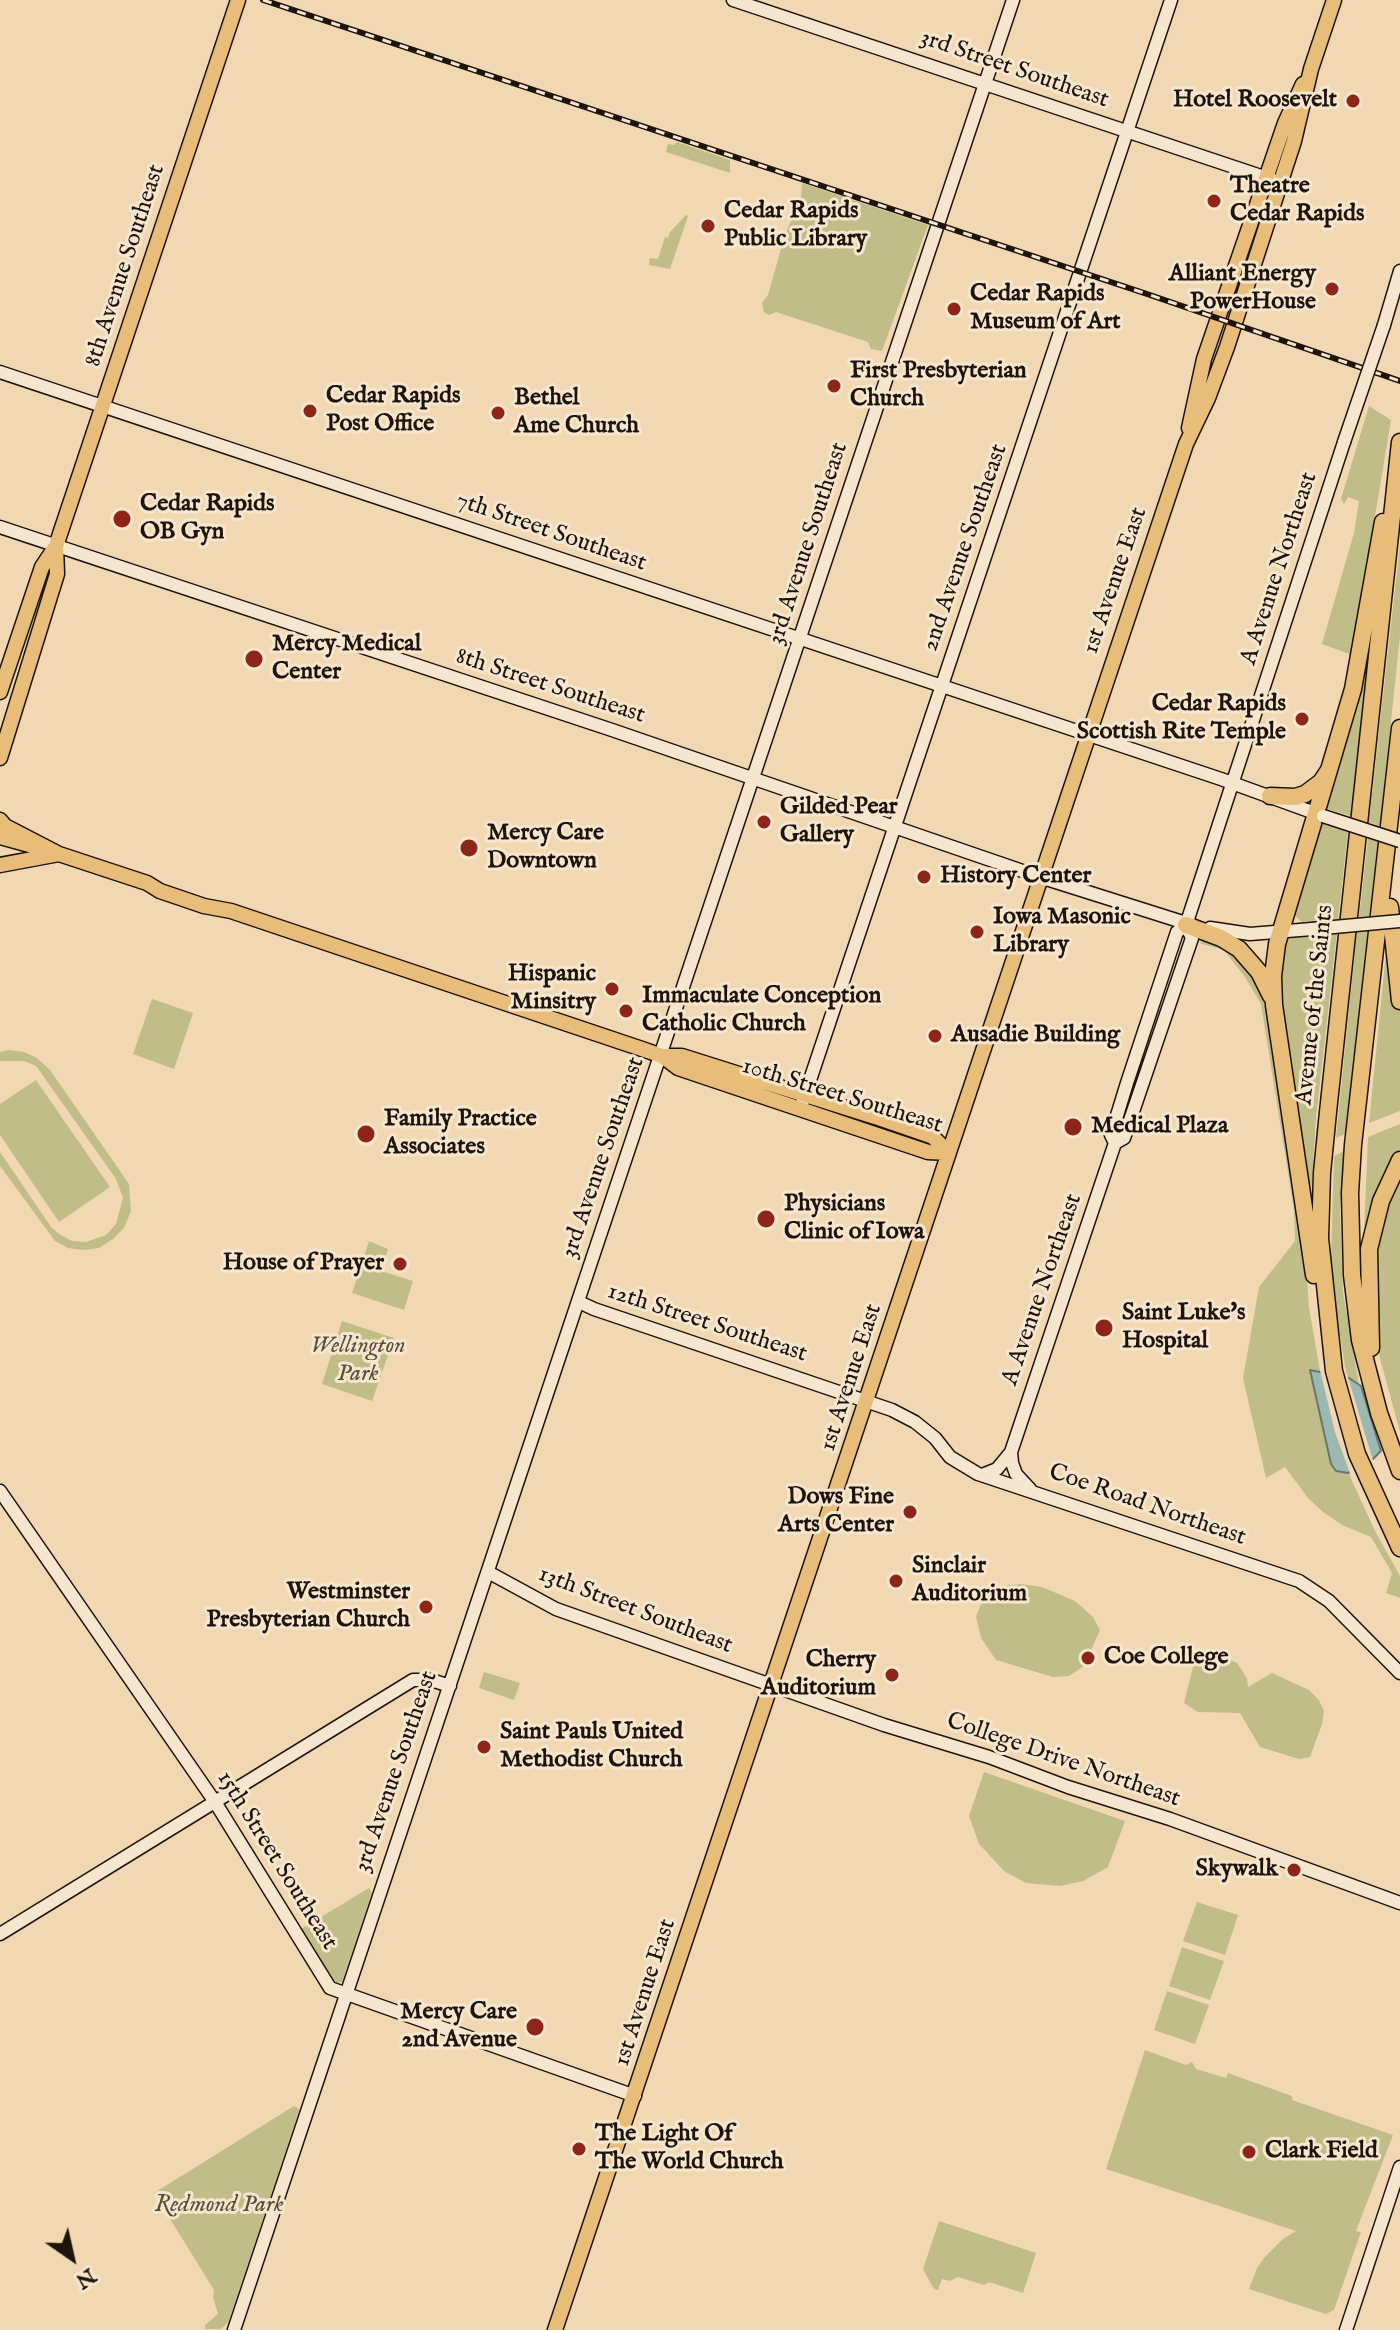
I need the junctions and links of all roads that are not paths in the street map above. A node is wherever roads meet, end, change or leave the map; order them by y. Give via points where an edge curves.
1 (238, 0) edge
2 (733, 0) edge
3 (1013, 0) edge
4 (1171, 0) edge
5 (1334, 0) edge
6 (985, 84) junction
7 (1127, 132) junction
8 (1274, 180) junction
9 (1400, 271) edge
10 (1400, 291) edge
11 (1384, 325) junction
12 (0, 372) edge
13 (102, 406) junction
14 (1399, 456) edge
15 (0, 527) edge
16 (56, 546) junction
17 (26, 613) junction
18 (800, 640) junction
19 (942, 687) junction
20 (22, 689) junction
21 (0, 692) edge
22 (1400, 728) edge
23 (1087, 735) junction
24 (0, 755) edge
25 (1329, 770) junction
26 (753, 780) junction
27 (1233, 783) junction
28 (1393, 784) junction
29 (1270, 796) junction
30 (1319, 814) junction
31 (0, 820) edge
32 (895, 828) junction
33 (0, 837) edge
34 (1400, 841) edge
35 (54, 850) junction
36 (0, 865) edge
37 (1040, 877) junction
38 (1400, 921) edge
39 (1186, 925) junction
40 (1281, 932) junction
41 (1400, 1001) edge
42 (1274, 1005) junction
43 (662, 1056) junction
44 (803, 1102) junction
45 (949, 1153) junction
46 (1400, 1160) edge
47 (579, 1302) junction
48 (1329, 1347) junction
49 (1370, 1382) junction
50 (868, 1401) junction
51 (1011, 1452) junction
52 (1400, 1471) edge
53 (982, 1475) junction
54 (0, 1491) edge
55 (1032, 1491) junction
56 (1400, 1548) edge
57 (488, 1572) junction
58 (1400, 1673) edge
59 (771, 1684) junction
60 (450, 1686) junction
61 (215, 1802) junction
62 (1400, 1903) edge
63 (0, 1934) edge
64 (346, 1995) junction
65 (635, 2096) junction
66 (1400, 2167) edge
67 (234, 2330) edge
68 (555, 2330) edge
69 (1346, 2330) edge

1 - 13 main road, 8th Avenue Southeast
2 - 6 main road, 3rd Street Southeast
3 - 6 main road, 3rd Avenue Southeast
4 - 7 main road, 2nd Avenue Southeast
5 - 8 main road, 1st Avenue East via 1299,125
6 - 7 main road, 3rd Street Southeast
6 - 18 main road, 3rd Avenue Southeast
7 - 8 main road, 3rd Street Southeast
7 - 19 main road, 2nd Avenue Southeast
8 - 23 main road, 1st Avenue East via 1204,359 1187,440
9 - 11 main road, A Avenue Northeast
10 - 11 main road
11 - 27 main road, A Avenue Northeast, bridge
12 - 13 main road, 7th Street Southeast
13 - 16 main road, 8th Avenue Southeast
13 - 18 main road, 7th Street Southeast
14 - 25 highway via 1353,689
14 - 48 highway, Avenue of the Saints via 1322,1173 1320,1238
15 - 16 main road, 8th Street Southeast
16 - 17 main road, 8th Avenue Southeast via 42,567
16 - 20 main road, 8th Avenue Southeast via 57,574
16 - 26 main road, 8th Street Southeast
17 - 20 main road via 30,626 14,678
17 - 21 main road, 8th Avenue Southeast
18 - 19 main road, 7th Street Southeast
18 - 26 main road, 3rd Avenue Southeast
19 - 23 main road, 7th Street Southeast
19 - 32 main road, 2nd Avenue Southeast
20 - 24 main road, 8th Avenue Southeast
22 - 28 highway
23 - 27 main road, 7th Street Southeast
23 - 37 main road, 1st Avenue East
25 - 29 highway via 1305,794
25 - 30 highway
26 - 32 main road, 8th Street Southeast
26 - 43 main road, 3rd Avenue Southeast
27 - 29 main road, 7th Street Southeast
27 - 39 main road, A Avenue Northeast
28 - 41 highway via 1390,911
28 - 49 highway via 1350,1193 1356,1314
29 - 30 main road, 7th Street Southeast
30 - 34 main road, 7th Street Southeast, bridge
30 - 40 highway
31 - 35 main road, 10th Street Southeast
32 - 37 main road, 8th Street Southeast
32 - 44 main road, 2nd Avenue Southeast
33 - 35 main road, 10th Street Southeast
35 - 36 main road, 10th Street Southeast
35 - 43 main road, 10th Street Southeast via 170,895
37 - 39 main road, 8th Street Southeast
37 - 45 main road, 1st Avenue East
38 - 40 main road, 8th Street Southeast, bridge
39 - 40 main road, 8th Street Southeast via 1239,933
39 - 42 highway via 1239,949 1259,972
39 - 51 main road, A Avenue Northeast via 1177,932 1111,1135 1115,1143
40 - 42 highway
42 - 48 highway via 1304,1220
43 - 44 main road, 10th Street Southeast via 678,1068
43 - 47 main road, 3rd Avenue Southeast
44 - 45 main road, 10th Street Southeast via 928,1152
45 - 50 main road, 1st Avenue East
46 - 49 highway via 1381,1201 1369,1249
47 - 50 main road, 12th Street Southeast
47 - 57 main road, 3rd Avenue Southeast
48 - 56 highway, Avenue of the Saints via 1357,1454
49 - 52 highway
50 - 53 main road, Coe Road Northeast via 915,1422 958,1463
50 - 59 main road, 1st Avenue East
51 - 53 main road via 997,1469
51 - 55 main road via 1016,1474
53 - 55 main road, Coe Road Northeast
54 - 61 main road, 15th Street Southeast
55 - 58 main road, Coe Road Northeast via 1308,1585
57 - 59 main road, 13th Street Southeast via 538,1601
57 - 60 main road, 3rd Avenue Southeast
59 - 62 main road, College Drive Northeast
59 - 65 main road, 1st Avenue East
60 - 61 main road via 413,1680
60 - 64 main road, 3rd Avenue Southeast
61 - 63 main road
61 - 64 main road, 15th Street Southeast via 323,1979
64 - 65 main road, 15th Street Southeast
64 - 67 main road, 3rd Avenue Southeast
65 - 68 main road, 1st Avenue East
66 - 69 main road

